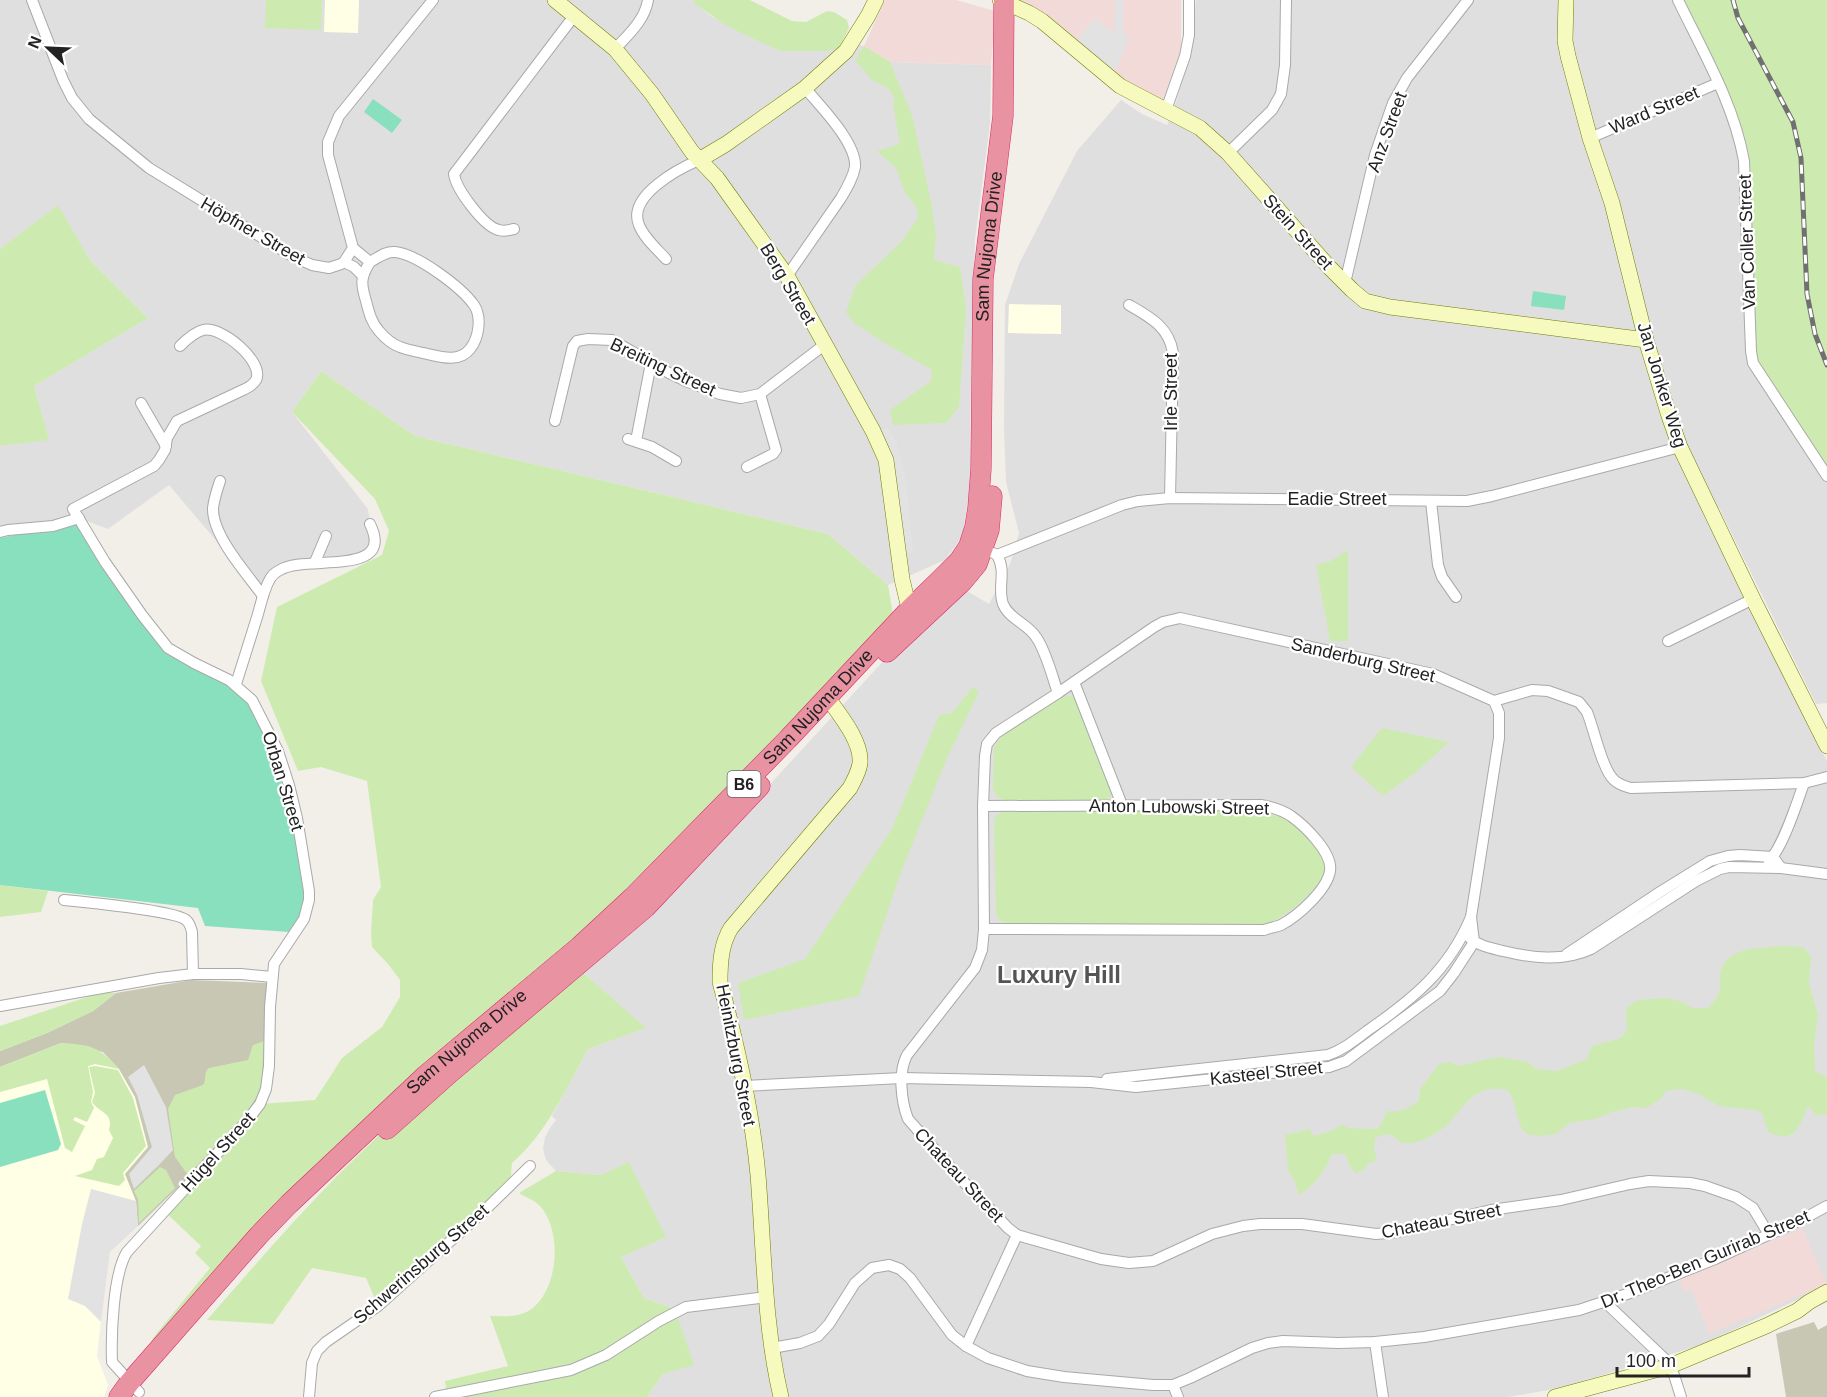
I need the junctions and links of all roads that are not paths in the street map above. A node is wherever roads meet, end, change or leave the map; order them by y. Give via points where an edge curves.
1 (32, 0) edge
2 (433, 0) edge
3 (555, 0) edge
4 (648, 0) edge
5 (876, 0) edge
6 (1189, 0) edge
7 (1286, 0) edge
8 (1468, 0) edge
9 (1566, 0) edge
10 (1678, 0) edge
11 (1009, 2) edge
12 (574, 16) junction
13 (615, 50) junction
14 (1718, 83) junction
15 (805, 88) junction
16 (1166, 110) junction
17 (1590, 138) junction
18 (1228, 153) junction
19 (699, 160) junction
20 (514, 229) dead end
21 (352, 248) junction
22 (666, 259) dead end
23 (344, 262) junction
24 (370, 262) junction
25 (362, 275) junction
26 (787, 276) junction
27 (1345, 283) junction
28 (1129, 305) dead end
29 (1647, 340) junction
30 (824, 345) junction
31 (180, 346) dead end
32 (651, 363) junction
33 (760, 394) junction
34 (141, 403) dead end
35 (555, 421) dead end
36 (166, 446) junction
37 (1680, 447) junction
38 (676, 461) dead end
39 (747, 466) dead end
40 (1827, 476) edge
41 (220, 482) dead end
42 (1170, 498) junction
43 (1431, 501) junction
44 (79, 518) junction
45 (370, 524) dead end
46 (0, 532) edge
47 (326, 536) dead end
48 (983, 551) junction
49 (315, 562) junction
50 (263, 596) junction
51 (1456, 597) dead end
52 (1753, 599) junction
53 (912, 618) junction
54 (1668, 641) dead end
55 (1074, 682) junction
56 (236, 684) junction
57 (1058, 693) junction
58 (830, 701) junction
59 (1494, 702) junction
60 (1827, 746) edge
61 (1827, 777) edge
62 (1804, 783) junction
63 (1122, 805) junction
64 (983, 806) junction
65 (1773, 857) junction
66 (1762, 868) junction
67 (1781, 868) junction
68 (1827, 874) edge
69 (64, 900) dead end
70 (1471, 917) junction
71 (984, 928) junction
72 (1464, 933) junction
73 (1474, 942) junction
74 (1564, 957) junction
75 (193, 974) junction
76 (272, 977) junction
77 (0, 1006) edge
78 (902, 1078) junction
79 (1091, 1082) junction
80 (744, 1086) junction
81 (530, 1166) dead end
82 (1827, 1206) edge
83 (1768, 1233) junction
84 (1017, 1235) junction
85 (1827, 1292) edge
86 (767, 1297) junction
87 (1605, 1302) junction
88 (1827, 1303) edge
89 (1797, 1311) junction
90 (1374, 1342) junction
91 (966, 1346) junction
92 (772, 1348) junction
93 (1670, 1366) junction
94 (1173, 1385) junction
95 (131, 1392) edge
96 (309, 1397) edge
97 (435, 1397) edge
98 (782, 1397) edge
99 (1179, 1397) edge
100 (1383, 1397) edge
101 (1556, 1397) edge
102 (1681, 1397) edge

1 - 23 street, Höpfner Street via 63,80 88,119 149,168 292,256 329,268
2 - 21 street via 339,116 328,142
3 - 12 street, Berg Street
4 - 13 street via 640,19
5 - 15 street via 851,45
6 - 16 street via 1185,56
7 - 18 street via 1281,94 1272,110
8 - 27 street, Anz Street via 1407,78 1393,103 1375,155
9 - 17 street, Jan Jonker Weg via 1565,41
10 - 14 street, Van Coller Street
11 - 16 street, Stein Street via 1044,23 1120,86
11 - 48 highway, Sam Nujoma Drive / B6 via 1016,118 998,252 990,530
12 - 13 street, Berg Street
12 - 20 street via 454,174 482,220 500,231
13 - 19 street, Berg Street
14 - 17 street, Ward Street
14 - 40 street, Van Coller Street via 1739,136 1744,161 1753,363
15 - 19 street
15 - 26 street via 850,144 855,166 841,198
16 - 18 street, Stein Street via 1200,128
17 - 29 street, Jan Jonker Weg via 1612,203
18 - 27 street, Stein Street
19 - 22 street via 655,186 640,206 638,223
19 - 26 street, Berg Street via 717,178
21 - 23 street
21 - 24 street
23 - 25 street
24 - 25 street
24 - 25 street via 393,252 409,255 453,285 475,306 478,317 470,349 455,358 444,358 390,341 372,322
26 - 30 street, Berg Street
27 - 29 street, Stein Street via 1372,304
28 - 42 street, Irle Street via 1153,319 1172,345
29 - 37 street, Jan Jonker Weg
30 - 33 street
30 - 53 street, Berg Street via 886,460 902,579
31 - 36 street via 203,330 212,330 239,345 252,360 257,379 177,421
32 - 33 street, Breiting Street via 720,394 741,398
32 - 35 street, Breiting Street via 612,340 575,341
32 - 38 street via 632,440
33 - 39 street via 776,450
34 - 36 street
36 - 44 street via 154,466 73,509
37 - 43 street, Eadie Street via 1483,498
37 - 52 street, Jan Jonker Weg
41 - 50 street via 213,517 227,548
42 - 43 street, Eadie Street
42 - 48 street, Eadie Street via 1115,507
43 - 51 street via 1438,569
44 - 46 street via 52,526
44 - 56 street, Orban Street via 163,642
45 - 49 street via 375,541 365,558
47 - 49 street
48 - 53 highway, Sam Nujoma Drive / B6 via 962,582
48 - 57 street via 1002,568 1004,606 1035,635
49 - 50 street via 294,564 276,572
50 - 56 street
52 - 54 street
52 - 60 street, Jan Jonker Weg
53 - 58 highway, Sam Nujoma Drive / B6
55 - 57 street, Sanderburg Street
55 - 59 street, Sanderburg Street via 1154,627 1180,618 1432,674
55 - 63 street
56 - 76 street, Orban Street via 252,700 278,751 309,881 304,919 274,964
57 - 64 street via 988,740
58 - 80 street, Heinitzburg Street via 859,748 856,776 850,789 737,920 724,945 720,982
58 - 95 highway, Sam Nujoma Drive / B6 via 724,826 646,907 398,1119 283,1229
59 - 62 street via 1536,689 1579,702 1587,712 1608,771 1622,785 1639,789
59 - 70 street, Kasteel Street via 1499,713 1500,738
61 - 62 street
62 - 65 street
63 - 64 street, Anton Lubowski Street
63 - 71 street, Anton Lubowski Street via 1276,808 1292,816 1322,847 1330,864 1326,882 1291,918 1264,930
64 - 71 street
65 - 66 street
65 - 67 street
65 - 74 street via 1740,855 1710,861
66 - 67 street
66 - 74 street via 1729,867 1713,872 1591,949
67 - 68 street
69 - 75 street via 154,912 188,921
70 - 72 street, Kasteel Street
70 - 73 street, Kasteel Street
71 - 78 street via 975,968 907,1055
72 - 73 street
72 - 79 street, Kasteel Street via 1422,989 1335,1053
73 - 74 street via 1527,956
73 - 79 street, Kasteel Street via 1440,991 1340,1064 1136,1087
75 - 76 street
75 - 77 street
76 - 95 street, Hügel Street via 269,1066 260,1104 121,1263 111,1362
78 - 79 street, Kasteel Street
78 - 80 street, Kasteel Street
78 - 84 street, Chateau Street via 908,1119
80 - 86 street, Heinitzburg Street via 758,1173
81 - 96 street, Schwerinsburg Street via 378,1305 317,1351
82 - 83 street, Dr. Theo-Ben Gurirab Street
83 - 84 street, Chateau Street via 1757,1213 1736,1197 1690,1183 1649,1181 1491,1210 1398,1232 1365,1234 1284,1223 1243,1226 1212,1234 1141,1263 1101,1259
83 - 87 street, Dr. Theo-Ben Gurirab Street via 1698,1266
84 - 91 street
85 - 89 street
86 - 92 street, Heinitzburg Street
86 - 97 street via 686,1306 606,1355 571,1370
87 - 90 street, Dr. Theo-Ben Gurirab Street via 1506,1324
87 - 93 street
88 - 89 street
89 - 93 street
90 - 94 street, Dr. Theo-Ben Gurirab Street via 1268,1343
90 - 100 street
91 - 92 street, Dr. Theo-Ben Gurirab Street via 952,1335 910,1278 900,1269 884,1265 872,1268 855,1283 818,1336
91 - 94 street, Dr. Theo-Ben Gurirab Street via 1027,1371 1095,1381
92 - 98 street, Heinitzburg Street
93 - 101 street
93 - 102 street
94 - 99 street

